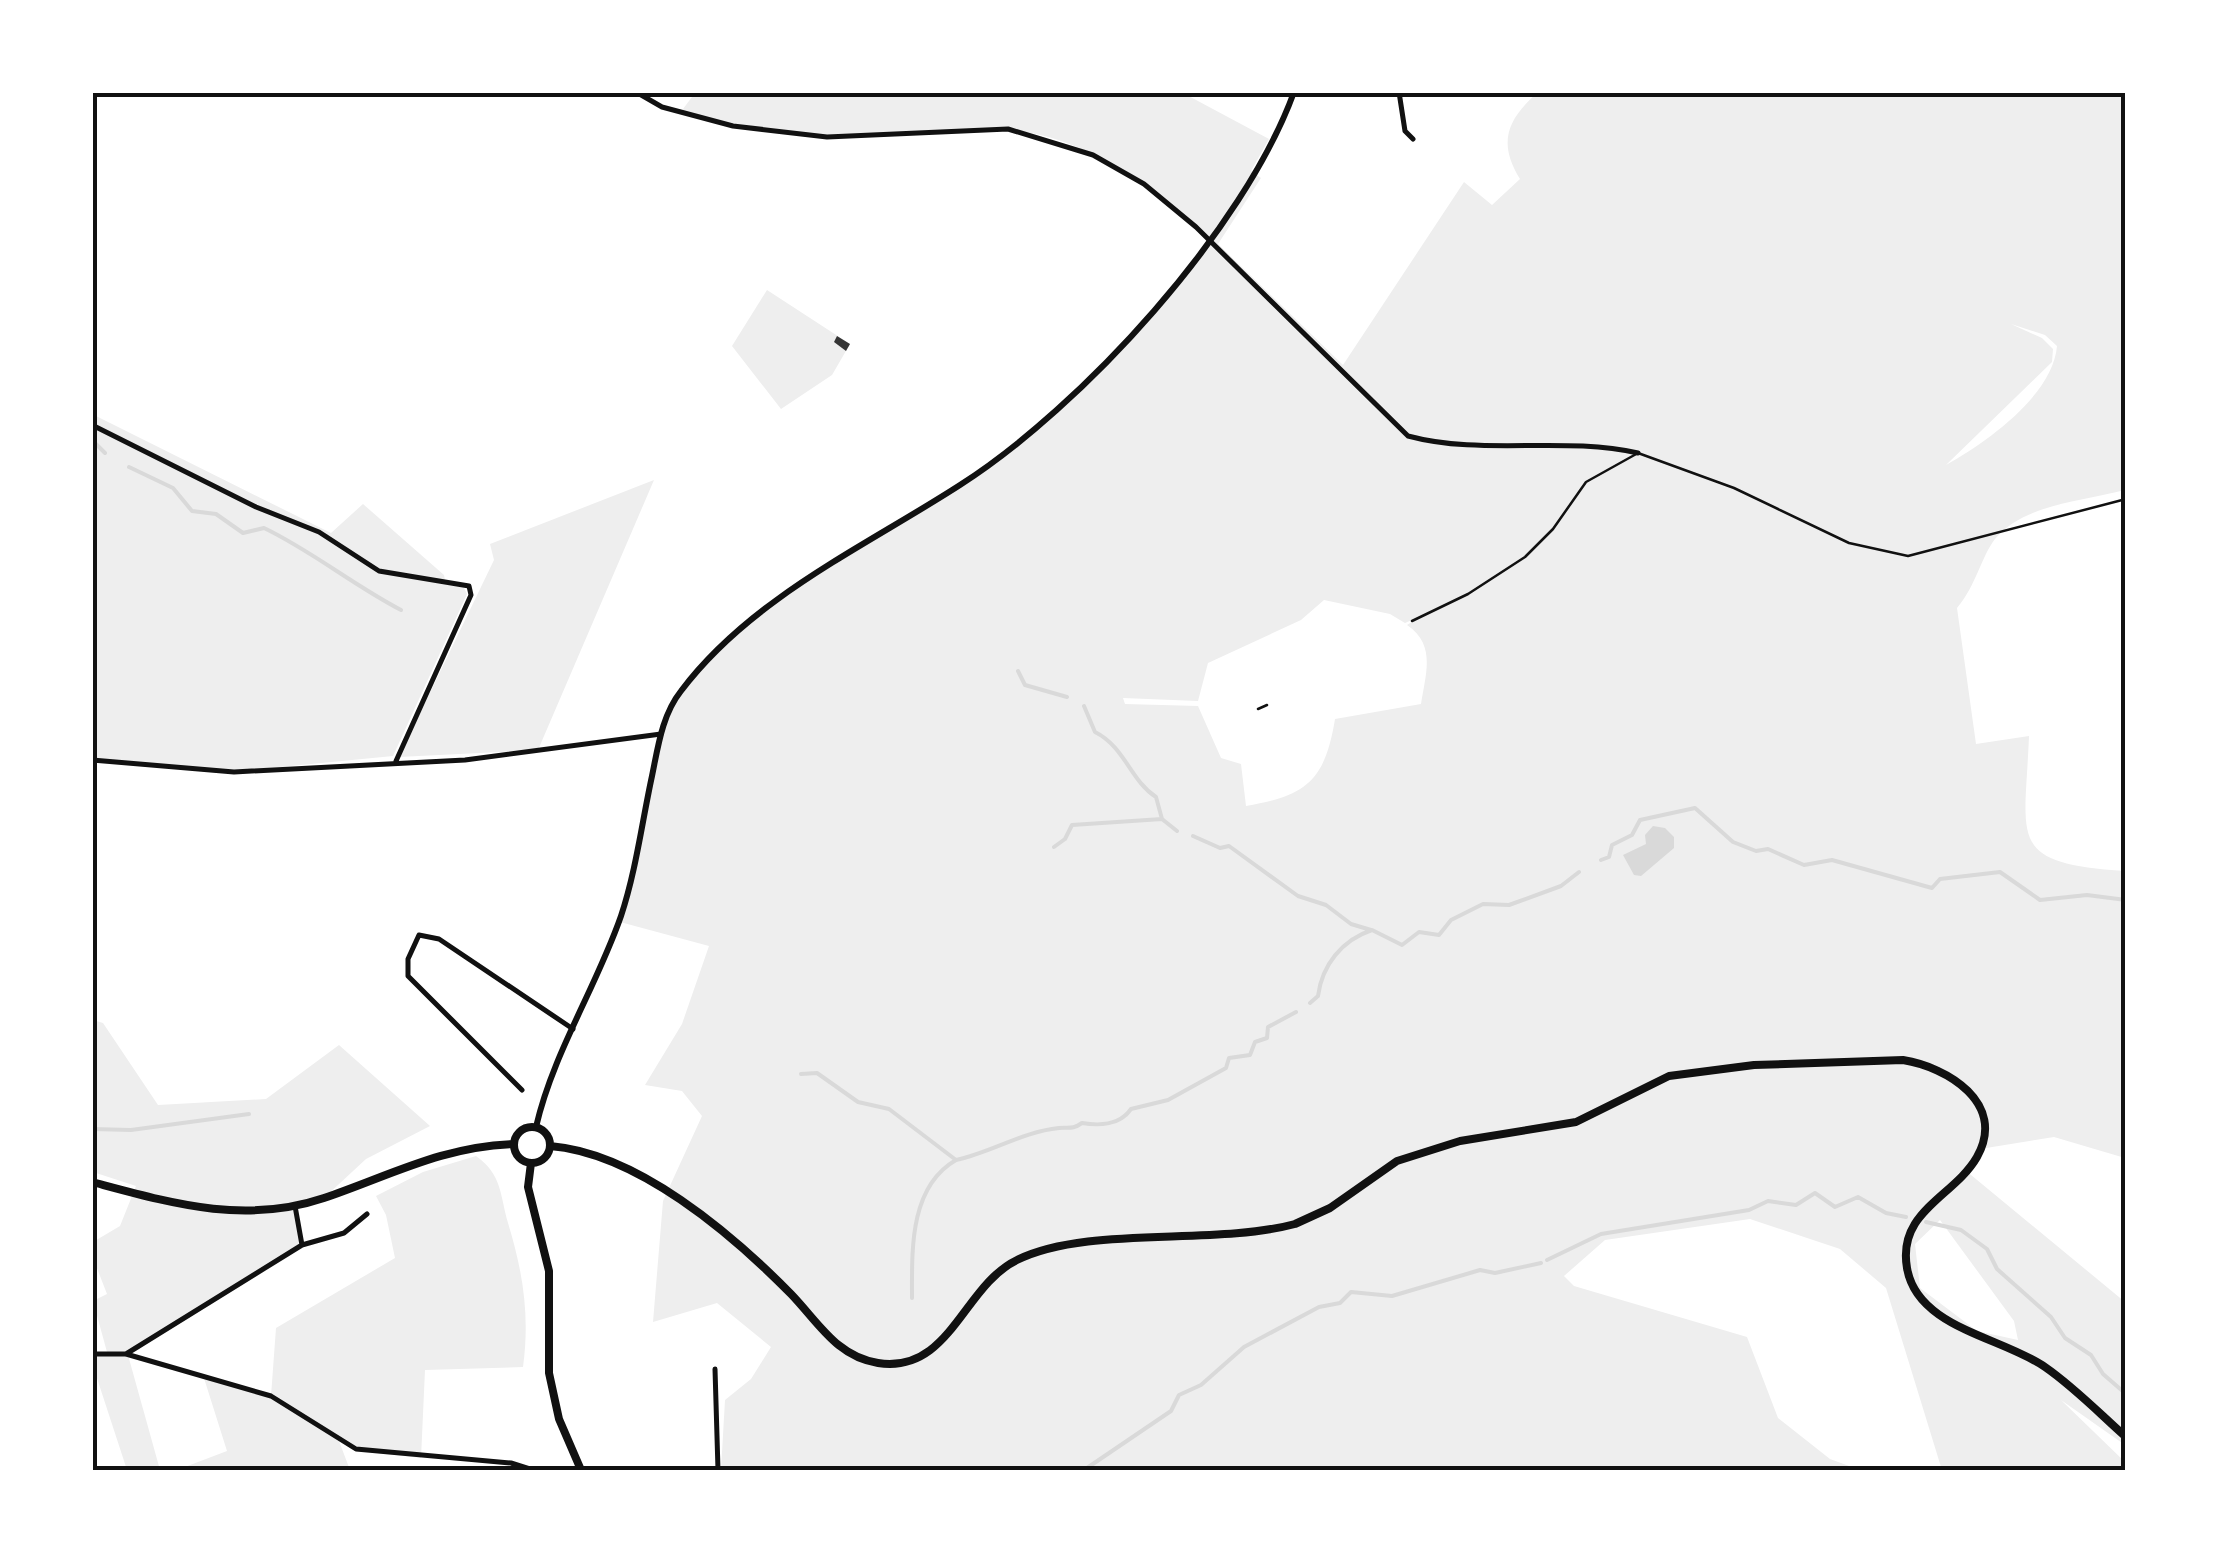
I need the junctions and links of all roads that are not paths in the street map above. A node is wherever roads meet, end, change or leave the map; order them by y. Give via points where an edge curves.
1 (636, 92) edge
2 (1294, 92) edge
3 (1400, 92) edge
4 (1413, 139) dead end
5 (1208, 240) junction
6 (92, 426) edge
7 (1638, 453) junction
8 (2126, 499) edge
9 (1412, 621) dead end
10 (1267, 705) dead end
11 (1258, 709) dead end
12 (660, 734) junction
13 (92, 760) edge
14 (396, 761) junction
15 (573, 1029) junction
16 (522, 1090) dead end
17 (536, 1127) junction
18 (514, 1144) junction
19 (550, 1146) junction
20 (531, 1163) junction
21 (92, 1182) edge
22 (295, 1205) junction
23 (367, 1214) dead end
24 (302, 1245) junction
25 (92, 1354) edge
26 (126, 1354) junction
27 (715, 1370) dead end
28 (2126, 1438) edge
29 (533, 1470) edge
30 (582, 1470) edge
31 (639, 1470) edge
32 (665, 1470) edge
33 (718, 1470) edge

1 - 5 street via 662,108 732,126 827,137 989,128 1044,137 1120,168
2 - 5 street via 1267,153
3 - 4 street via 1405,131
5 - 7 street via 1408,436
5 - 12 street via 1124,345 1054,414 966,482 742,628 679,692
6 - 14 street via 319,532 379,571 469,586
7 - 8 lane via 1734,488 1810,528 1908,556
7 - 9 lane via 1586,482 1525,557
10 - 11 lane
12 - 14 street via 500,757
12 - 15 street via 621,915
13 - 14 street via 219,773
15 - 16 street via 439,938 419,934 408,976
15 - 17 street
17 - 18 main road via 519,1132
17 - 19 main road
18 - 20 main road
18 - 22 main road via 420,1159
19 - 20 main road via 544,1159
19 - 28 main road via 601,1154 654,1181 766,1272 842,1349 896,1364 942,1342 995,1273 1035,1252 1295,1224 1397,1161 1460,1142 1576,1122 1669,1076 1771,1064 1927,1064 1974,1096 1983,1140 1973,1162 1914,1222 1906,1254 1914,1289 1940,1315 2041,1364
20 - 30 main road via 528,1187 549,1271 550,1374 559,1418
21 - 22 main road via 212,1212
22 - 24 street
23 - 24 street via 344,1233
24 - 26 street
25 - 26 street
26 - 29 street via 286,1401 356,1449
27 - 33 street
31 - 32 street

